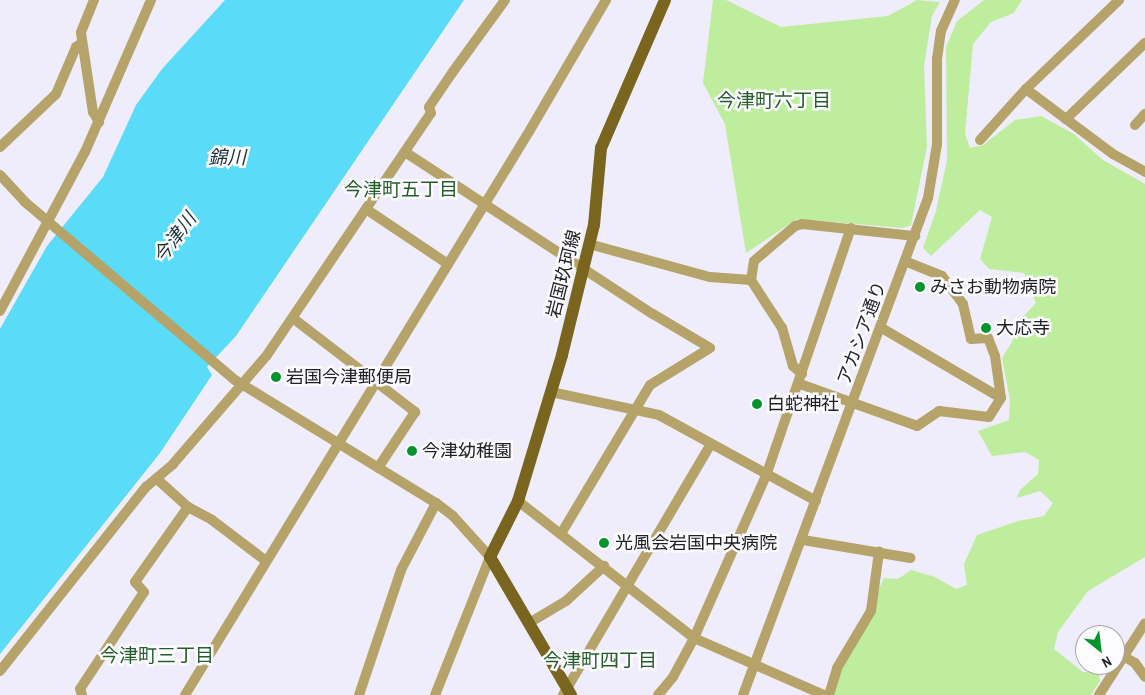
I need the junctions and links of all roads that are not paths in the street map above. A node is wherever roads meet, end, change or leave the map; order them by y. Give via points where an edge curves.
1 (94, 0) edge
2 (151, 0) edge
3 (506, 0) edge
4 (606, 0) edge
5 (665, 0) edge
6 (955, 0) edge
7 (1119, 0) edge
8 (82, 43) junction
9 (1145, 43) edge
10 (1026, 89) junction
11 (1145, 114) edge
12 (1066, 119) junction
13 (99, 122) junction
14 (1135, 125) dead end
15 (980, 140) dead end
16 (0, 148) edge
17 (405, 152) junction
18 (1145, 172) edge
19 (0, 175) edge
20 (485, 204) junction
21 (366, 208) junction
22 (51, 224) junction
23 (851, 228) junction
24 (915, 236) junction
25 (589, 244) junction
26 (905, 261) junction
27 (448, 264) junction
28 (583, 268) junction
29 (751, 280) junction
30 (0, 311) edge
31 (294, 319) junction
32 (880, 327) junction
33 (801, 379) junction
34 (374, 382) junction
35 (242, 385) junction
36 (552, 392) junction
37 (1001, 398) junction
38 (854, 403) junction
39 (637, 408) junction
40 (338, 444) junction
41 (711, 444) junction
42 (378, 468) junction
43 (767, 473) junction
44 (157, 479) junction
45 (518, 501) junction
46 (816, 501) junction
47 (436, 503) junction
48 (188, 507) junction
49 (562, 532) junction
50 (803, 540) junction
51 (879, 552) junction
52 (490, 557) junction
53 (911, 558) dead end
54 (266, 561) junction
55 (604, 566) junction
56 (629, 587) junction
57 (529, 623) junction
58 (1145, 623) edge
59 (694, 638) junction
60 (1125, 653) edge
61 (1125, 657) edge
62 (756, 665) junction
63 (0, 671) edge
64 (1111, 675) edge
65 (1145, 676) edge
66 (567, 693) edge
67 (84, 694) edge
68 (185, 695) edge
69 (359, 695) edge
70 (435, 695) edge
71 (658, 695) edge
72 (743, 695) edge
73 (824, 695) edge
74 (829, 695) edge
75 (1099, 695) edge

1 - 8 street via 81,34
2 - 13 street
3 - 17 street via 429,108 431,113
4 - 20 street
5 - 25 main road, 岩国玖珂線 via 601,148
6 - 24 street, アカシア通り via 941,31 937,59 934,172
7 - 10 street
8 - 13 street via 93,112
8 - 16 street via 76,47 56,94
9 - 12 street
10 - 12 street
10 - 15 street
11 - 14 street
12 - 18 street via 1113,154
13 - 22 street
17 - 20 street
17 - 21 street
19 - 22 street
20 - 27 street
20 - 28 street
21 - 27 street
21 - 31 street
22 - 30 street
22 - 35 street
23 - 24 street
23 - 29 street via 795,226 754,261
23 - 33 street
24 - 26 street, アカシア通り
25 - 28 main road, 岩国玖珂線
25 - 29 street via 710,277
26 - 32 street, アカシア通り
26 - 37 street via 942,276 963,304 971,338 988,338 995,356
27 - 34 street
28 - 36 main road, 岩国玖珂線
28 - 39 street via 710,348 650,385
29 - 33 street via 782,328 793,366
31 - 34 street
31 - 35 street
32 - 37 street
32 - 38 street, アカシア通り
33 - 38 street
33 - 43 street
34 - 40 street
34 - 42 street via 415,412
35 - 40 street
35 - 44 street
36 - 39 street
36 - 45 main road, 岩国玖珂線
37 - 38 street via 990,417 939,411 917,426
38 - 46 street, アカシア通り
39 - 41 street via 659,415
39 - 49 street
40 - 42 street
40 - 54 street
41 - 43 street
41 - 56 street
42 - 47 street
43 - 46 street
43 - 59 street
44 - 48 street
44 - 63 street via 146,487
45 - 49 street
45 - 52 main road, 岩国玖珂線
46 - 50 street, アカシア通り
47 - 52 street via 453,516
47 - 69 street via 401,570
48 - 54 street via 212,520
48 - 67 street via 135,582 144,592 80,688
49 - 55 street
50 - 51 street
50 - 62 street, アカシア通り
51 - 53 street
51 - 74 street via 871,611 837,668
52 - 57 main road
52 - 70 street
54 - 68 street
55 - 56 street
55 - 57 street via 566,601
56 - 59 street
56 - 66 street
57 - 66 main road
58 - 60 street
59 - 62 street
59 - 71 street via 673,677
61 - 65 street via 1135,663
62 - 72 street, アカシア通り
62 - 73 street
64 - 75 street

